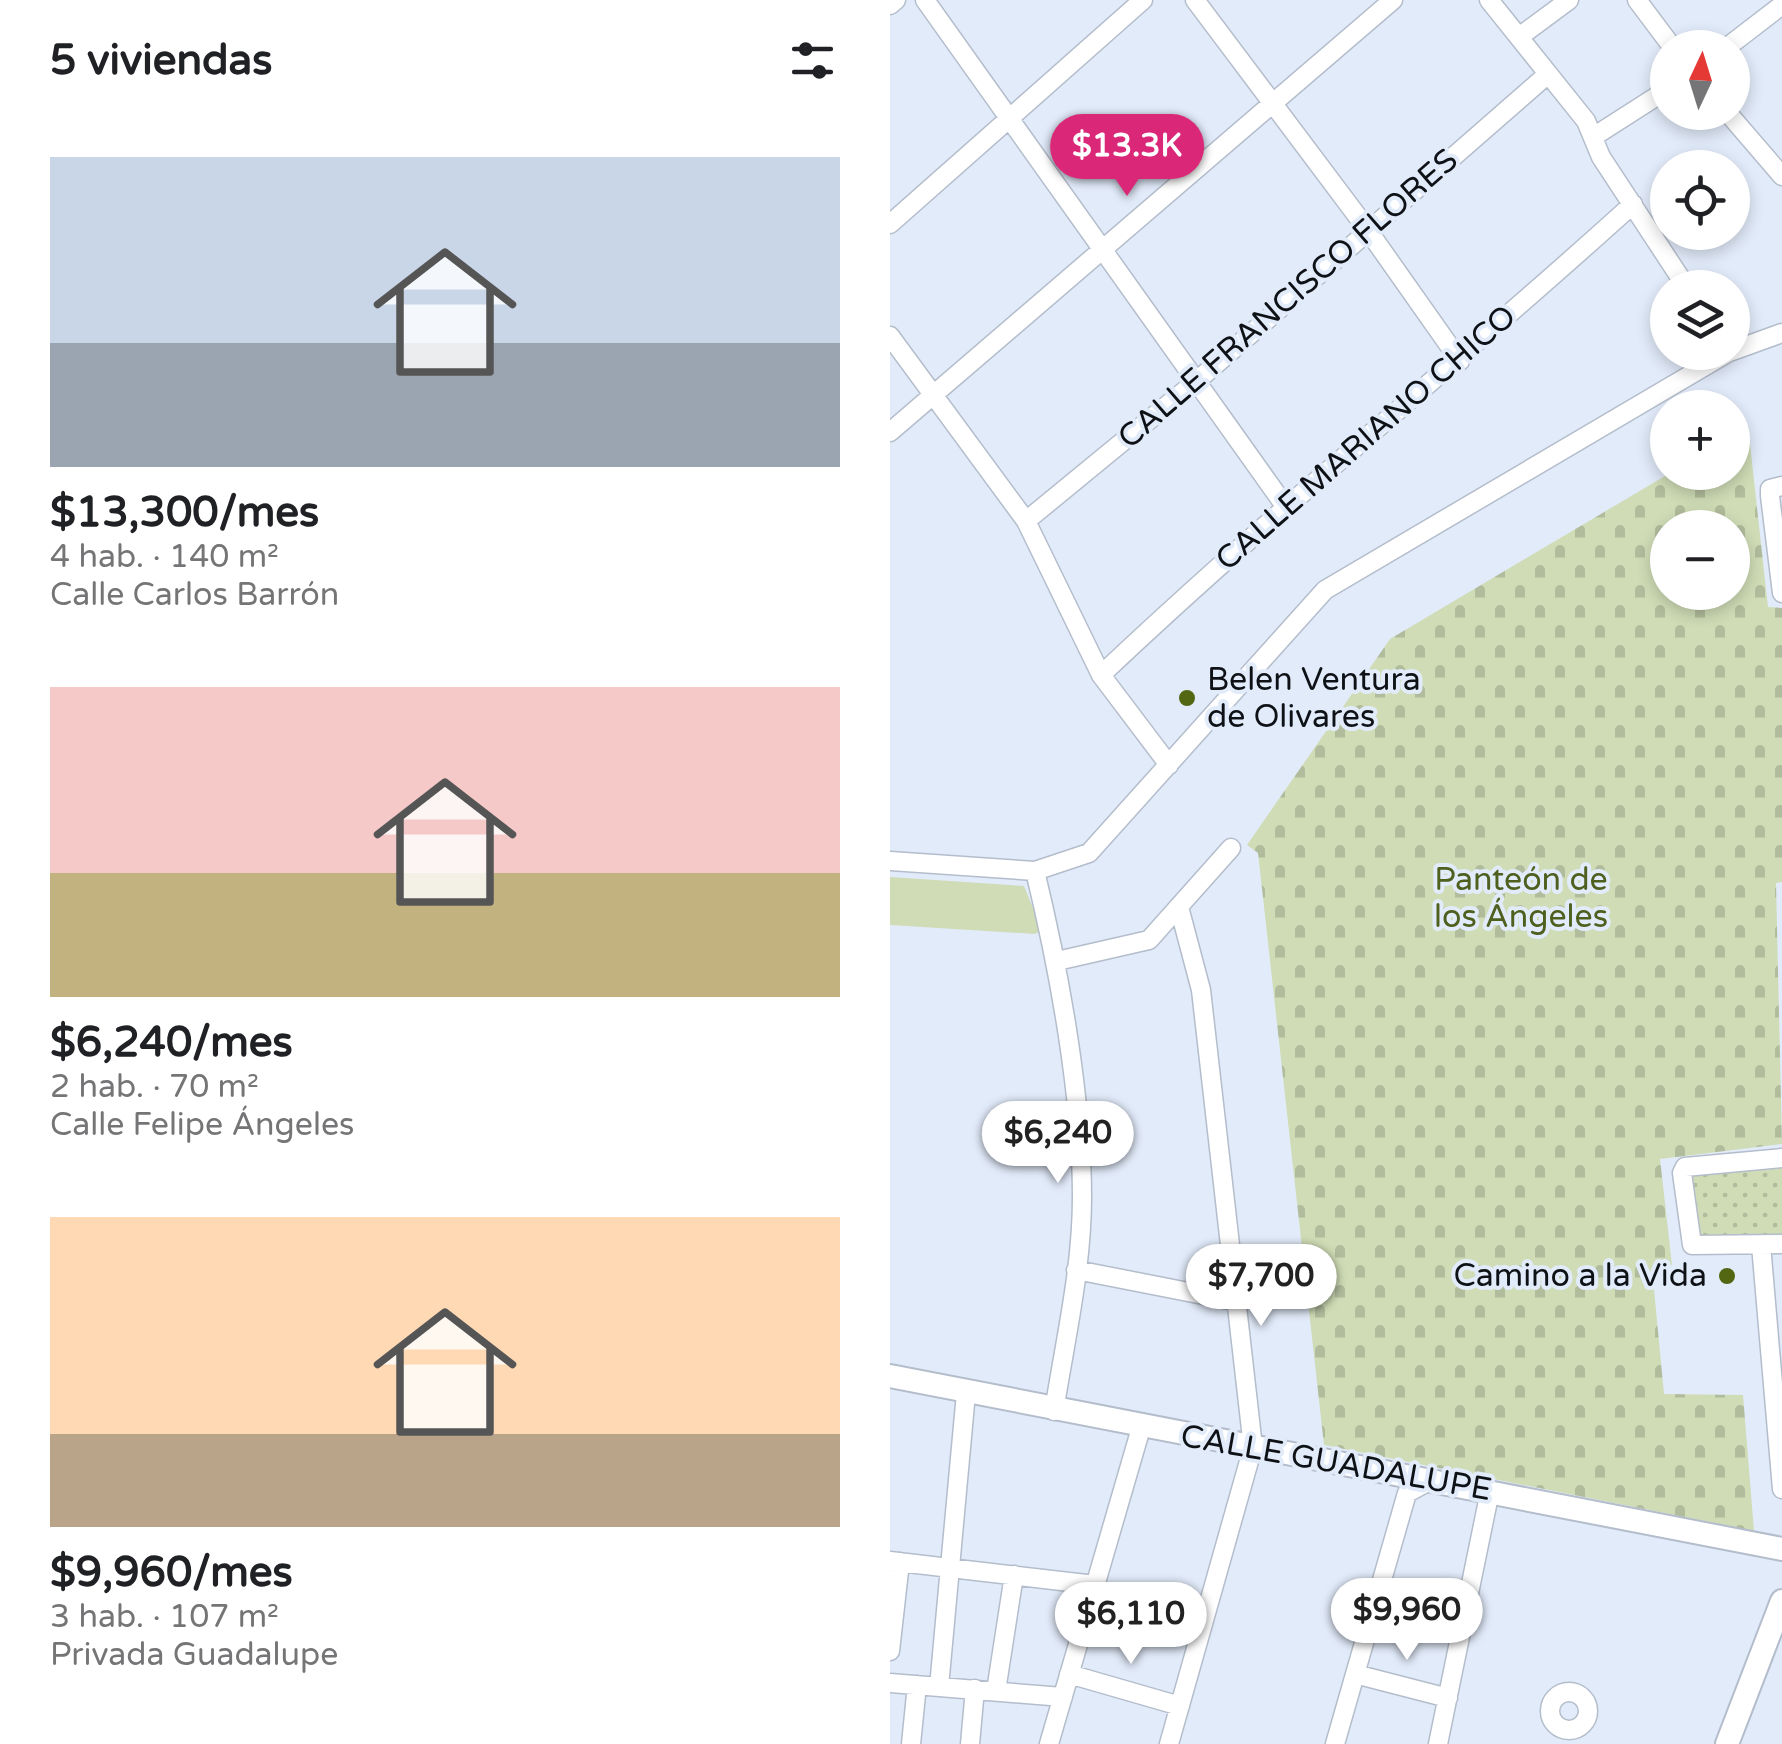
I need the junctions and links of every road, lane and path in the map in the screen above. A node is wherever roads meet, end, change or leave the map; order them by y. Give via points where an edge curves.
1 (896, 0) edge
2 (925, 0) edge
3 (1143, 0) edge
4 (1195, 0) edge
5 (1393, 0) edge
6 (1489, 0) edge
7 (1569, 0) edge
8 (1637, 0) edge
9 (890, 5) edge
10 (1782, 5) edge
11 (1660, 30) edge
12 (1749, 30) edge
13 (1519, 37) junction
14 (1548, 74) junction
15 (1650, 101) edge
16 (1272, 102) junction
17 (1011, 118) junction
18 (1742, 130) edge
19 (1593, 137) junction
20 (1782, 176) edge
21 (1633, 204) junction
22 (890, 224) edge
23 (1367, 229) junction
24 (1106, 250) junction
25 (1675, 270) edge
26 (1782, 323) edge
27 (1782, 333) edge
28 (890, 336) edge
29 (1751, 343) joint
30 (1460, 361) junction
31 (1700, 370) edge
32 (1199, 379) junction
33 (933, 395) junction
34 (890, 432) edge
35 (1782, 486) edge
36 (1285, 506) junction
37 (1026, 521) junction
38 (1782, 593) edge
39 (1101, 675) junction
40 (1169, 765) junction
41 (1231, 848) dead end
42 (890, 861) edge
43 (1034, 871) junction
44 (1179, 907) junction
45 (1057, 961) junction
46 (1782, 1158) edge
47 (1782, 1244) edge
48 (1761, 1245) junction
49 (1076, 1270) junction
50 (1234, 1302) junction
51 (1776, 1359) edge
52 (890, 1376) edge
53 (966, 1393) junction
54 (1054, 1411) junction
55 (1141, 1428) junction
56 (1253, 1447) junction
57 (1392, 1470) junction
58 (1432, 1480) junction
59 (1782, 1489) edge
60 (1490, 1490) junction
61 (1407, 1492) junction
62 (1782, 1549) edge
63 (895, 1561) edge
64 (947, 1567) junction
65 (1014, 1574) junction
66 (1095, 1585) junction
67 (1782, 1602) edge
68 (890, 1651) edge
69 (1069, 1674) junction
70 (1356, 1674) junction
71 (890, 1683) edge
72 (916, 1685) junction
73 (940, 1687) junction
74 (975, 1690) junction
75 (996, 1691) junction
76 (1062, 1696) junction
77 (1448, 1698) junction
78 (1180, 1706) junction
79 (911, 1744) edge
80 (970, 1744) edge
81 (1049, 1744) edge
82 (1169, 1744) edge
83 (1335, 1744) edge
84 (1438, 1744) edge
85 (1726, 1744) edge

1 - 9 street
2 - 17 street
3 - 17 street
4 - 16 street
5 - 16 street
6 - 13 street
7 - 13 street
8 - 11 street
10 - 12 street
13 - 14 street
14 - 19 street
14 - 23 street, CALLE FRANCISCO FLORES
15 - 19 street
16 - 23 street
16 - 24 street
17 - 22 street
17 - 24 street
18 - 20 street
19 - 21 street
21 - 25 street
21 - 30 street, CALLE MARIANO CHICO
23 - 30 street
23 - 32 street, CALLE FRANCISCO FLORES
24 - 32 street
24 - 33 street
26 - 29 street
27 - 29 street
28 - 33 street
30 - 36 street, CALLE MARIANO CHICO
31 - 40 street via 1324,590
32 - 36 street
32 - 37 street, CALLE FRANCISCO FLORES
33 - 34 street
33 - 37 street
35 - 38 street via 1770,489
36 - 39 street, CALLE MARIANO CHICO
37 - 39 street
39 - 40 street
40 - 43 street via 1089,853
41 - 44 street
42 - 43 street
43 - 45 street
44 - 45 street via 1149,940
44 - 50 street via 1201,990
45 - 49 street via 1081,1174
46 - 48 street via 1682,1169 1692,1246
47 - 48 street
48 - 51 street
49 - 50 street
49 - 54 street
50 - 56 street
51 - 59 street
52 - 53 street, CALLE GUADALUPE
53 - 54 street, CALLE GUADALUPE
53 - 64 street
54 - 55 street, CALLE GUADALUPE
55 - 56 street, CALLE GUADALUPE
55 - 66 street
56 - 57 street, CALLE GUADALUPE
56 - 78 street
57 - 58 street, CALLE GUADALUPE
57 - 61 street
58 - 60 street, CALLE GUADALUPE
58 - 61 street
60 - 62 street, CALLE GUADALUPE
60 - 77 street
61 - 70 street
63 - 64 street
63 - 68 street
64 - 65 street
64 - 73 street
65 - 66 street
65 - 75 street
66 - 69 street
67 - 85 street
69 - 76 street
69 - 78 street
70 - 77 street
70 - 83 street
71 - 72 street
72 - 73 street
72 - 79 street
73 - 74 street
74 - 75 street
74 - 80 street
75 - 76 street
76 - 81 street
77 - 84 street
78 - 82 street

